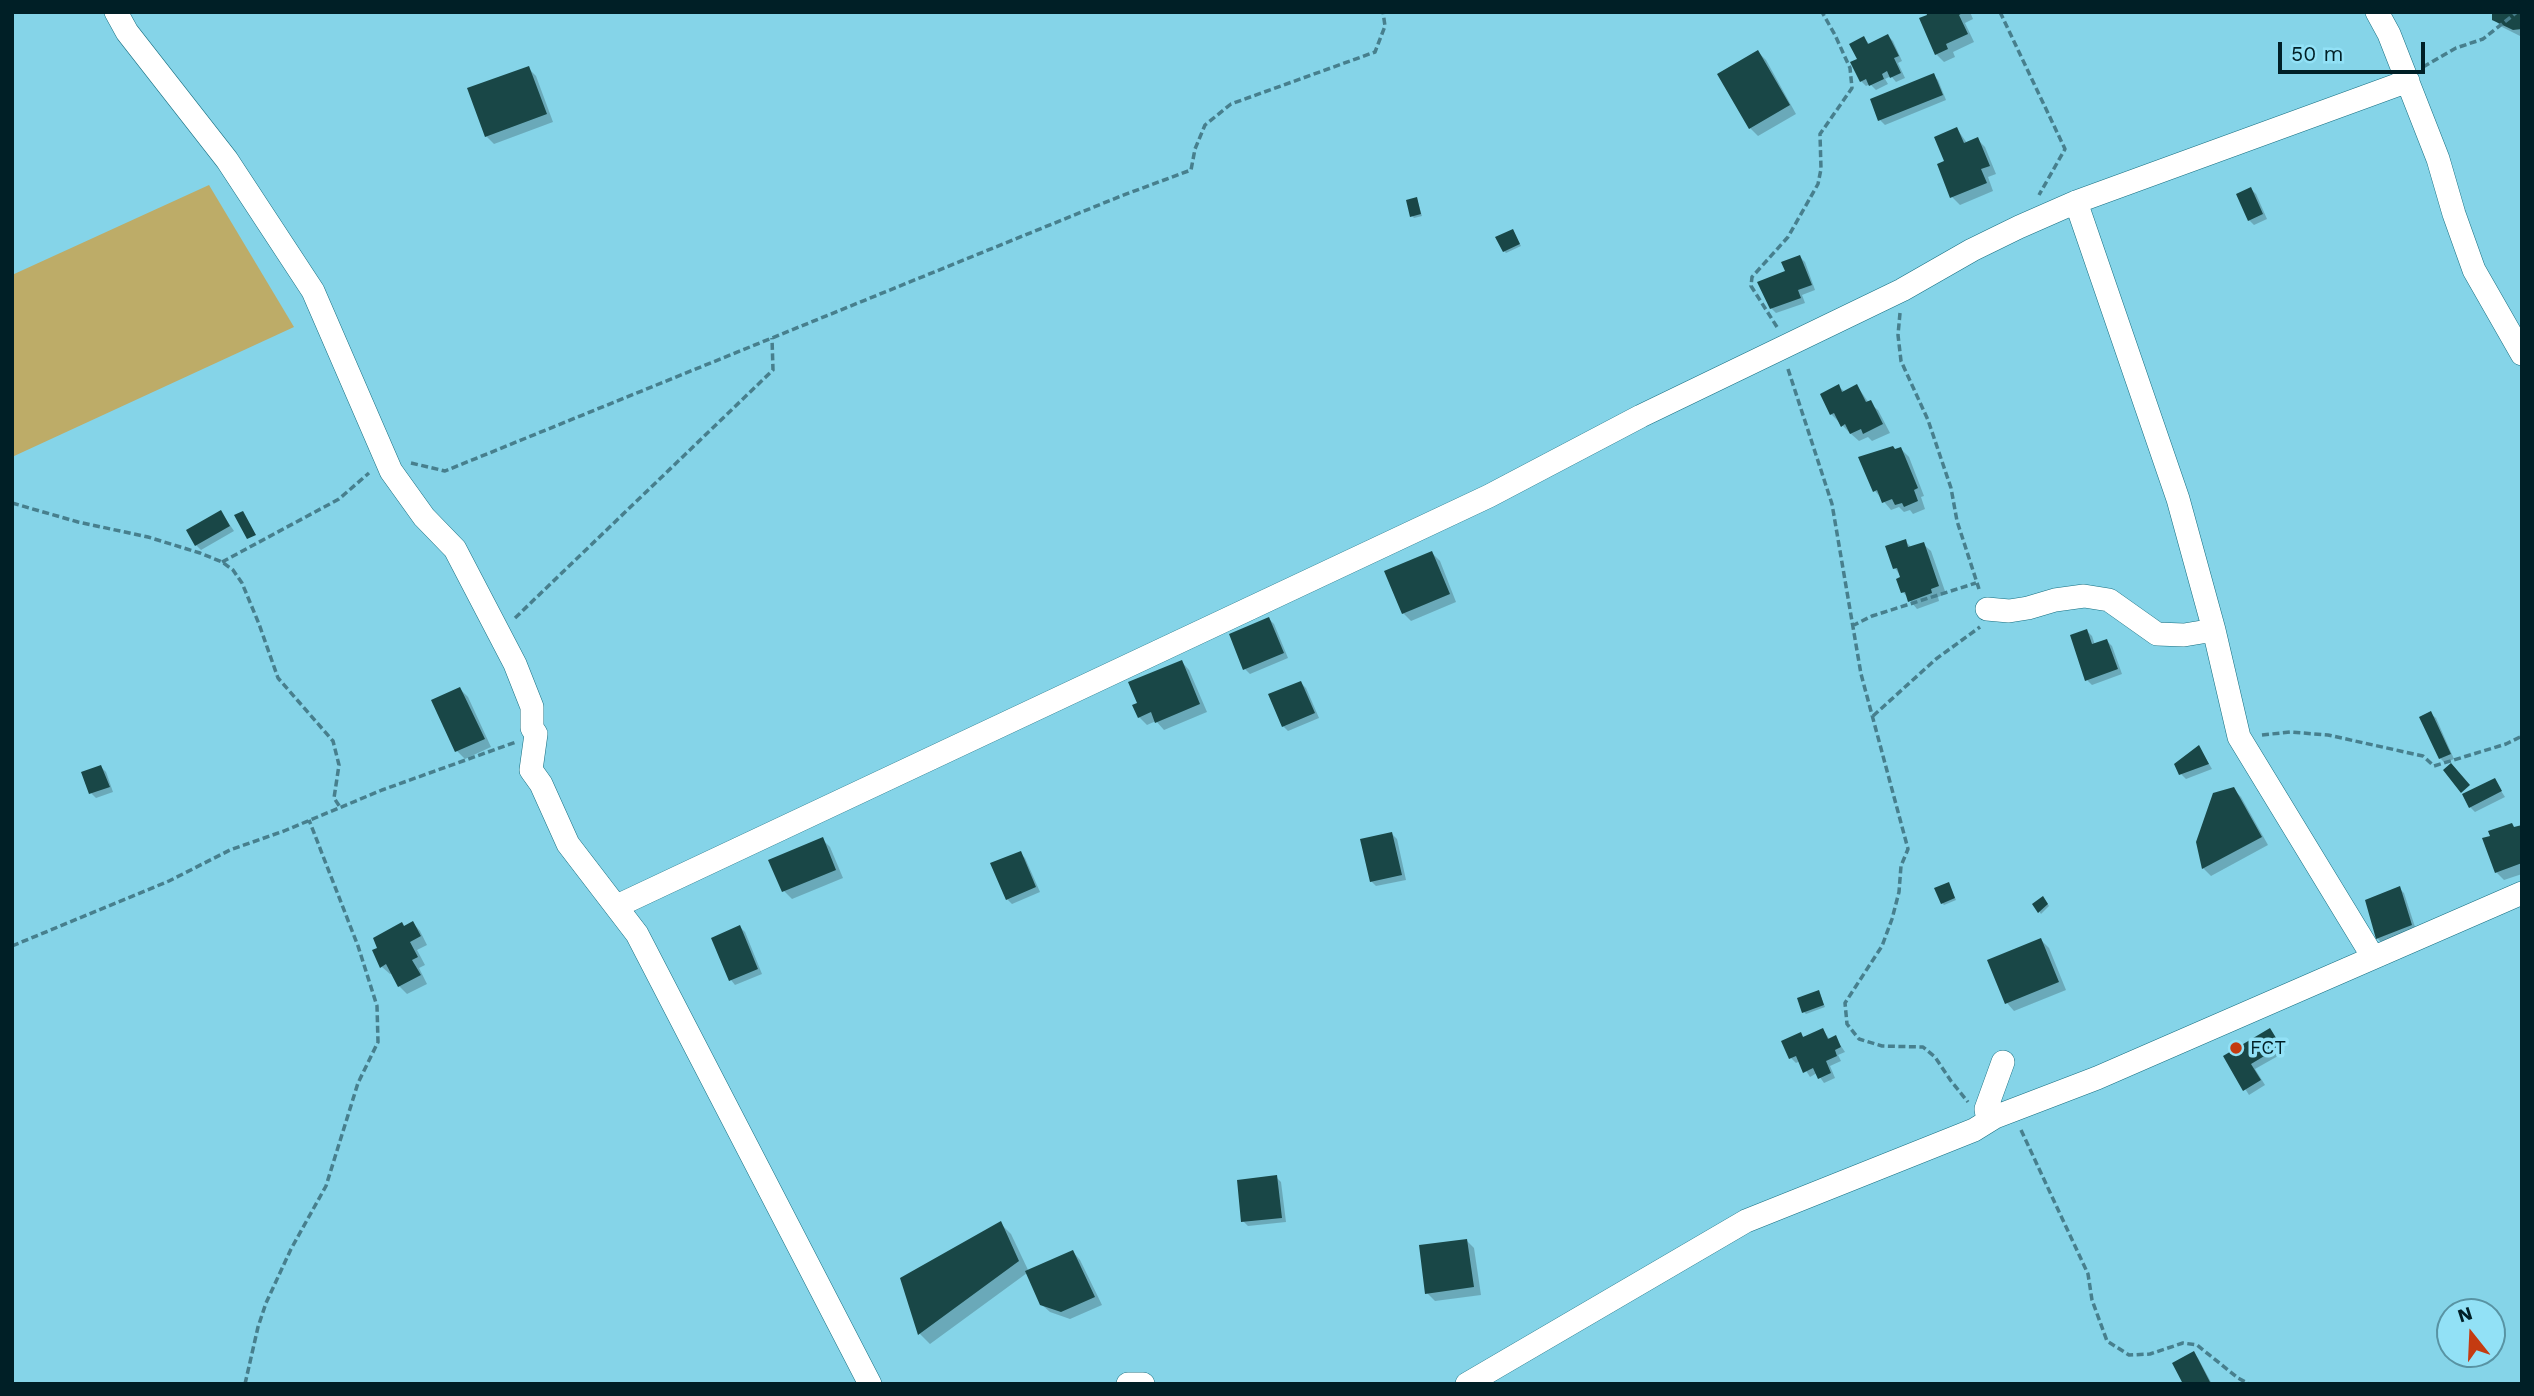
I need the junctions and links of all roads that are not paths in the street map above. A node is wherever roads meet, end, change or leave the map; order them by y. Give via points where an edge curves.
1 (116, 12) edge
2 (2378, 12) edge
3 (2407, 78) junction
4 (2076, 202) junction
5 (2522, 354) edge
6 (1987, 609) road end
7 (2214, 630) junction
8 (2522, 893) edge
9 (617, 906) junction
10 (2373, 957) junction
11 (2003, 1062) dead end
12 (1987, 1115) junction
13 (870, 1384) edge
14 (1128, 1384) edge
15 (1143, 1384) edge
16 (1467, 1384) edge

1 - 9 street via 227,160 313,291 391,471 424,517 455,549 515,664 532,707 536,734 531,770 568,844
2 - 3 street
3 - 4 street
3 - 5 street via 2474,270
4 - 7 street via 2178,499
4 - 9 street via 1972,250 1902,290 1489,496
6 - 7 street via 2008,611 2084,596 2109,600 2157,634
7 - 10 street via 2239,737
8 - 10 street
9 - 13 street via 637,934
10 - 12 street via 2097,1077 2011,1111
11 - 12 street
12 - 16 street via 1974,1130 1746,1221
14 - 15 street

